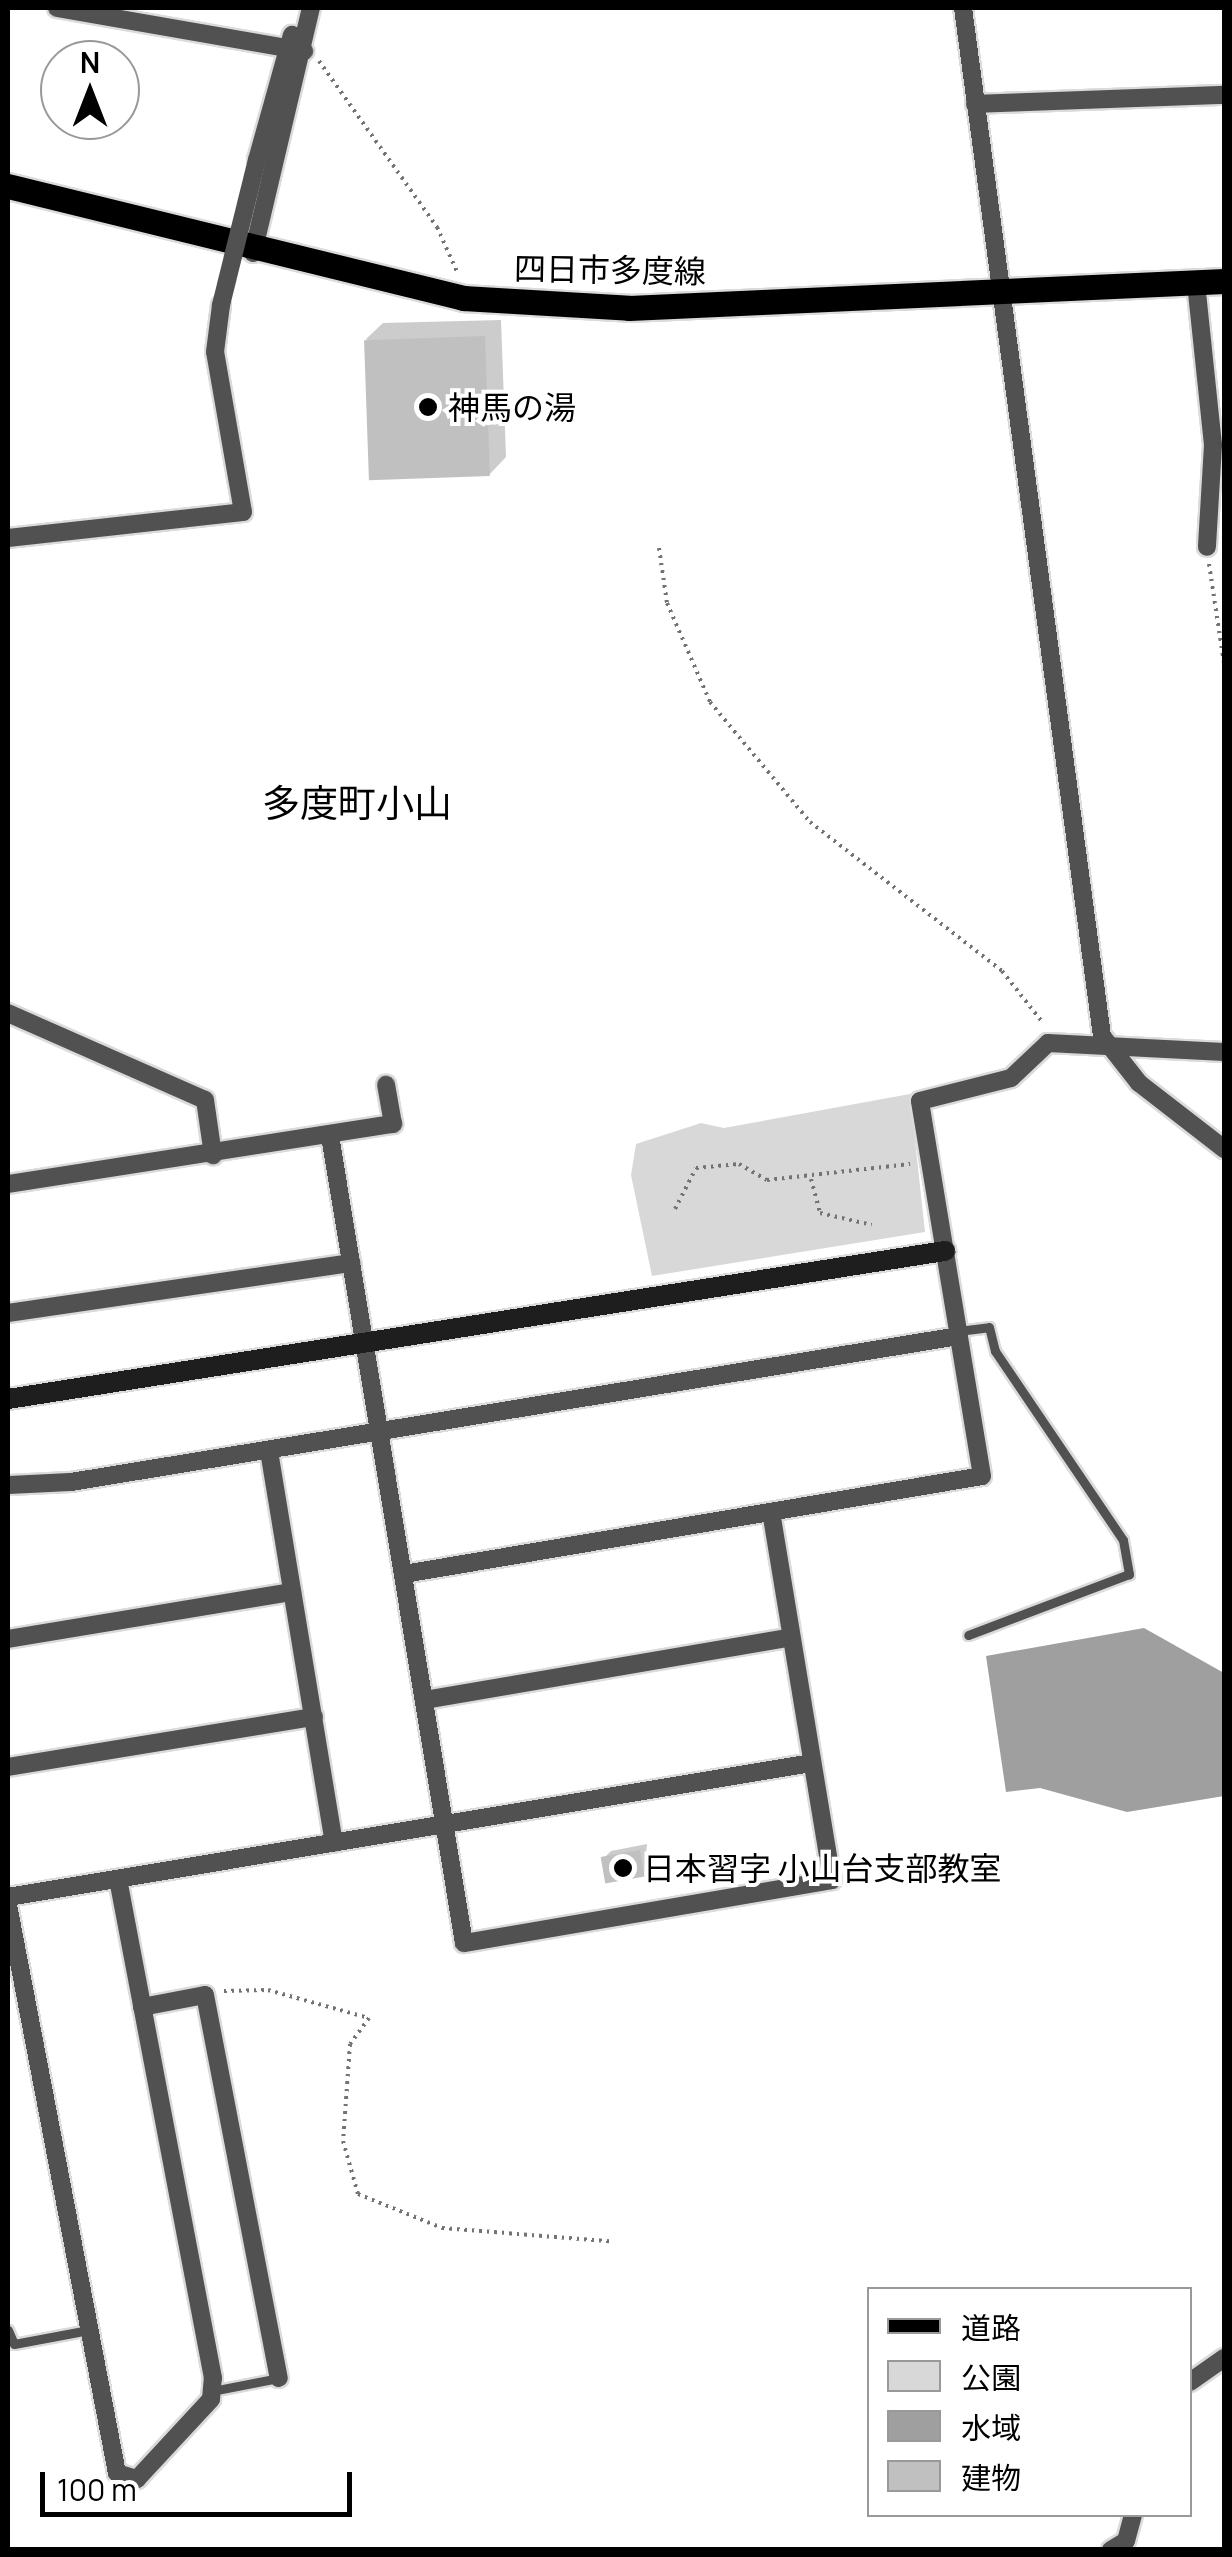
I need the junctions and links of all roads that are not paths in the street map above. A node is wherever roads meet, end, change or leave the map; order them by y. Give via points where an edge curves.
1 (57, 8) edge
2 (308, 8) edge
3 (963, 8) edge
4 (296, 48) junction
5 (1224, 94) edge
6 (975, 104) junction
7 (8, 186) edge
8 (253, 253) junction
9 (1224, 281) edge
10 (1196, 283) junction
11 (1004, 294) junction
12 (1217, 413) edge
13 (1218, 508) edge
14 (8, 538) edge
15 (1207, 547) road end
16 (8, 1013) edge
17 (1108, 1050) junction
18 (1224, 1052) edge
19 (386, 1084) dead end
20 (330, 1136) junction
21 (1224, 1149) edge
22 (213, 1156) junction
23 (8, 1184) edge
24 (945, 1251) junction
25 (352, 1262) junction
26 (8, 1312) edge
27 (958, 1333) junction
28 (365, 1346) junction
29 (8, 1399) edge
30 (379, 1431) junction
31 (269, 1450) junction
32 (8, 1485) edge
33 (771, 1512) junction
34 (404, 1574) junction
35 (292, 1592) junction
36 (968, 1635) dead end
37 (791, 1637) junction
38 (8, 1638) edge
39 (424, 1700) junction
40 (314, 1717) junction
41 (811, 1763) junction
42 (8, 1768) edge
43 (445, 1824) junction
44 (334, 1843) junction
45 (118, 1879) junction
46 (8, 1897) edge
47 (8, 1906) edge
48 (142, 2007) junction
49 (8, 2330) edge
50 (89, 2330) junction
51 (1224, 2358) edge
52 (279, 2378) joint
53 (1192, 2381) edge
54 (212, 2391) junction
55 (1132, 2517) edge
56 (1111, 2550) edge

1 - 4 street
2 - 4 street
3 - 6 street
4 - 8 street
4 - 14 street, bridge via 220,305 215,352 243,512
5 - 6 street
6 - 11 street
7 - 8 main road, 四日市多度線
8 - 11 main road, 四日市多度線 via 463,298 628,308
9 - 10 main road, 四日市多度線
10 - 11 main road, 四日市多度線
10 - 12 street
11 - 17 street via 1015,434
12 - 13 street
13 - 15 street
16 - 22 street via 205,1100
17 - 18 street
17 - 21 street
17 - 24 street via 1048,1044 1011,1078 920,1101
19 - 20 street via 392,1124
20 - 22 street
20 - 25 street
22 - 23 street
24 - 27 street
24 - 28 street
25 - 26 street
25 - 28 street
27 - 30 street
27 - 33 street via 982,1476
27 - 36 lane via 989,1327 994,1351 1123,1540 1129,1574 1096,1579 1009,1625
28 - 29 street
28 - 30 street
30 - 31 street
30 - 34 street
31 - 32 street
31 - 35 street
33 - 34 street
33 - 37 street
34 - 39 street
35 - 38 street
35 - 40 street
37 - 39 street
37 - 41 street
39 - 43 street
40 - 42 street
40 - 44 street
41 - 43 street
41 - 43 street via 832,1880 464,1943
43 - 44 street
44 - 45 street
45 - 46 street
45 - 48 street
47 - 50 street
48 - 52 street via 205,1994
48 - 54 street
49 - 50 lane via 14,2344
50 - 54 street via 116,2473 137,2479
51 - 53 street
52 - 54 lane
55 - 56 street via 1126,2540

